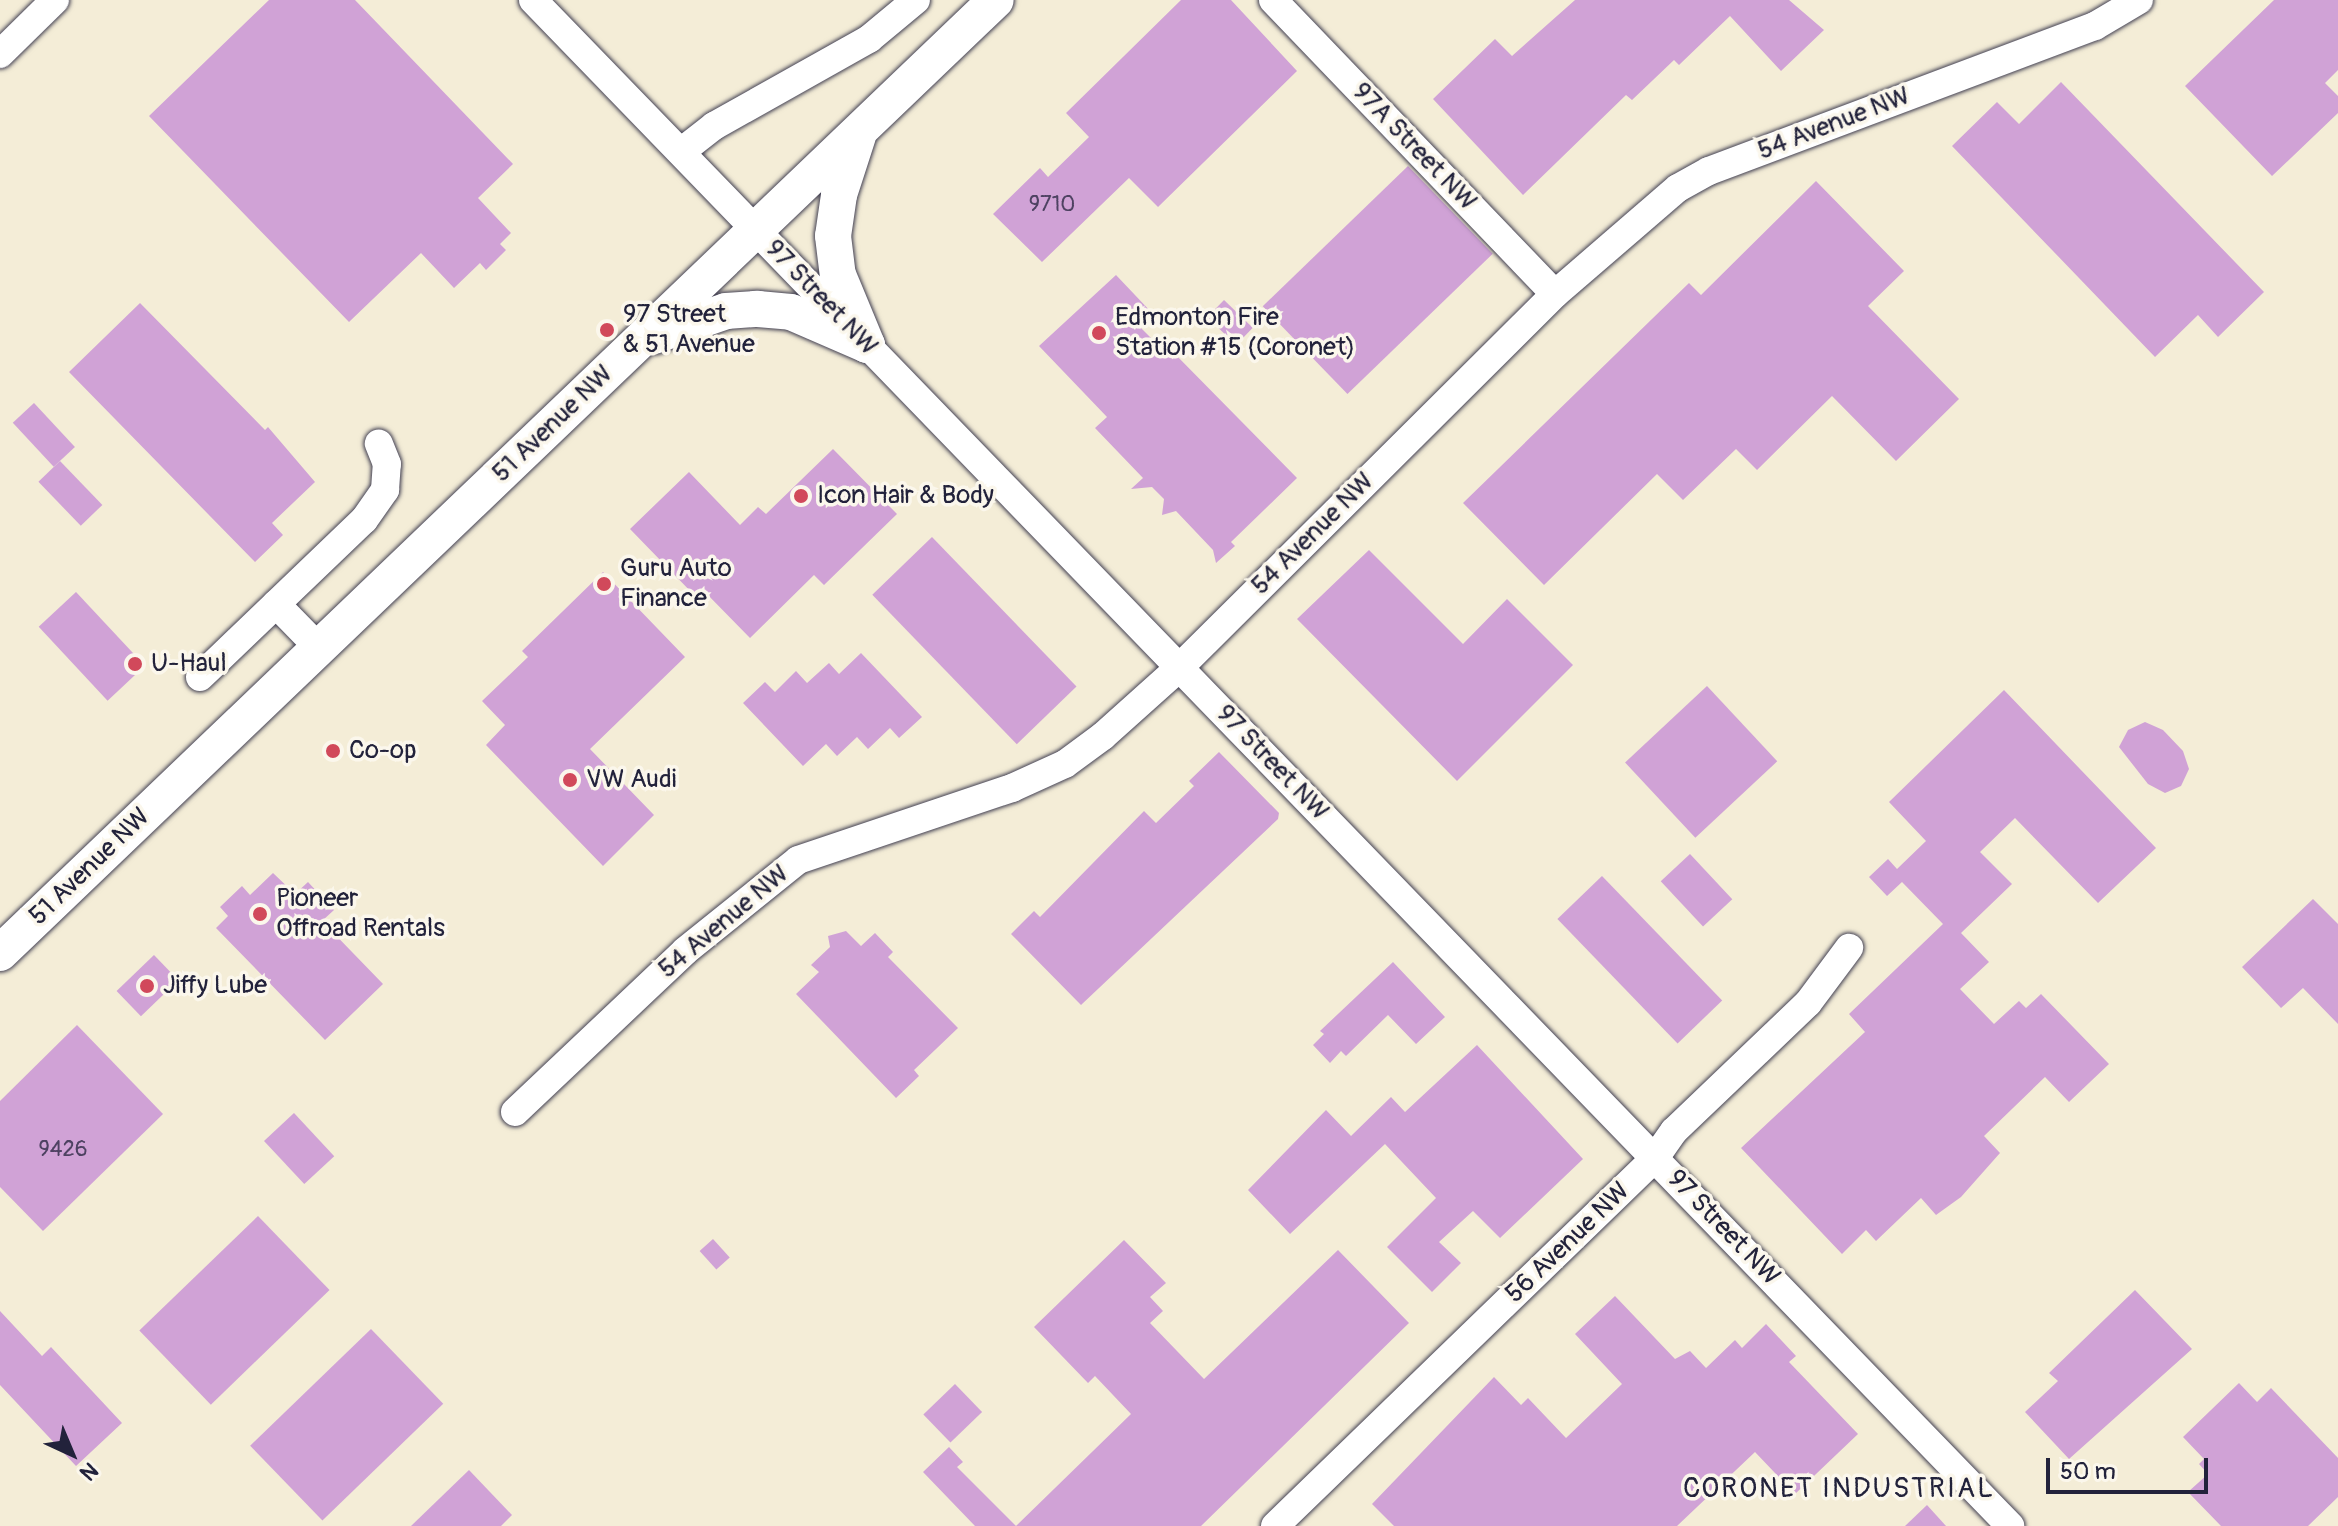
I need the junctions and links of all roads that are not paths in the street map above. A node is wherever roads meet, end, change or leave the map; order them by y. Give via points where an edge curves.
1 (55, 0) edge
2 (533, 0) edge
3 (916, 0) edge
4 (996, 0) edge
5 (1273, 0) edge
6 (2139, 0) edge
7 (0, 54) edge
8 (861, 129) junction
9 (682, 151) junction
10 (755, 230) junction
11 (1555, 294) junction
12 (641, 340) junction
13 (867, 345) junction
14 (379, 444) dead end
15 (276, 604) junction
16 (319, 648) junction
17 (1180, 667) junction
18 (200, 677) dead end
19 (1849, 948) dead end
20 (0, 953) edge
21 (515, 1112) dead end
22 (1655, 1158) junction
23 (1292, 1520) edge
24 (2010, 1526) edge

1 - 7 street
2 - 9 street, 97 Street NW
3 - 9 street via 869,39 714,126
4 - 8 main road, 51 Avenue NW
5 - 11 street, 97A Street NW
6 - 11 street, 54 Avenue NW via 2095,26 1709,171 1631,223
8 - 10 main road, 51 Avenue NW
8 - 13 main road via 849,156 833,236 838,275
9 - 10 street, 97 Street NW
10 - 12 main road, 51 Avenue NW
10 - 13 street, 97 Street NW
11 - 17 street, 54 Avenue NW
12 - 13 main road via 726,311 758,309 791,312
12 - 16 main road, 51 Avenue NW
13 - 17 street, 97 Street NW
14 - 15 street via 387,464 385,490 364,520
15 - 16 street
15 - 18 street
16 - 20 main road, 51 Avenue NW
17 - 21 street, 54 Avenue NW via 1065,764 1012,788 798,860 685,951
17 - 22 street, 97 Street NW
19 - 22 street, 56 Avenue NW via 1808,1003 1674,1131
22 - 23 street, 56 Avenue NW
22 - 24 street, 97 Street NW

